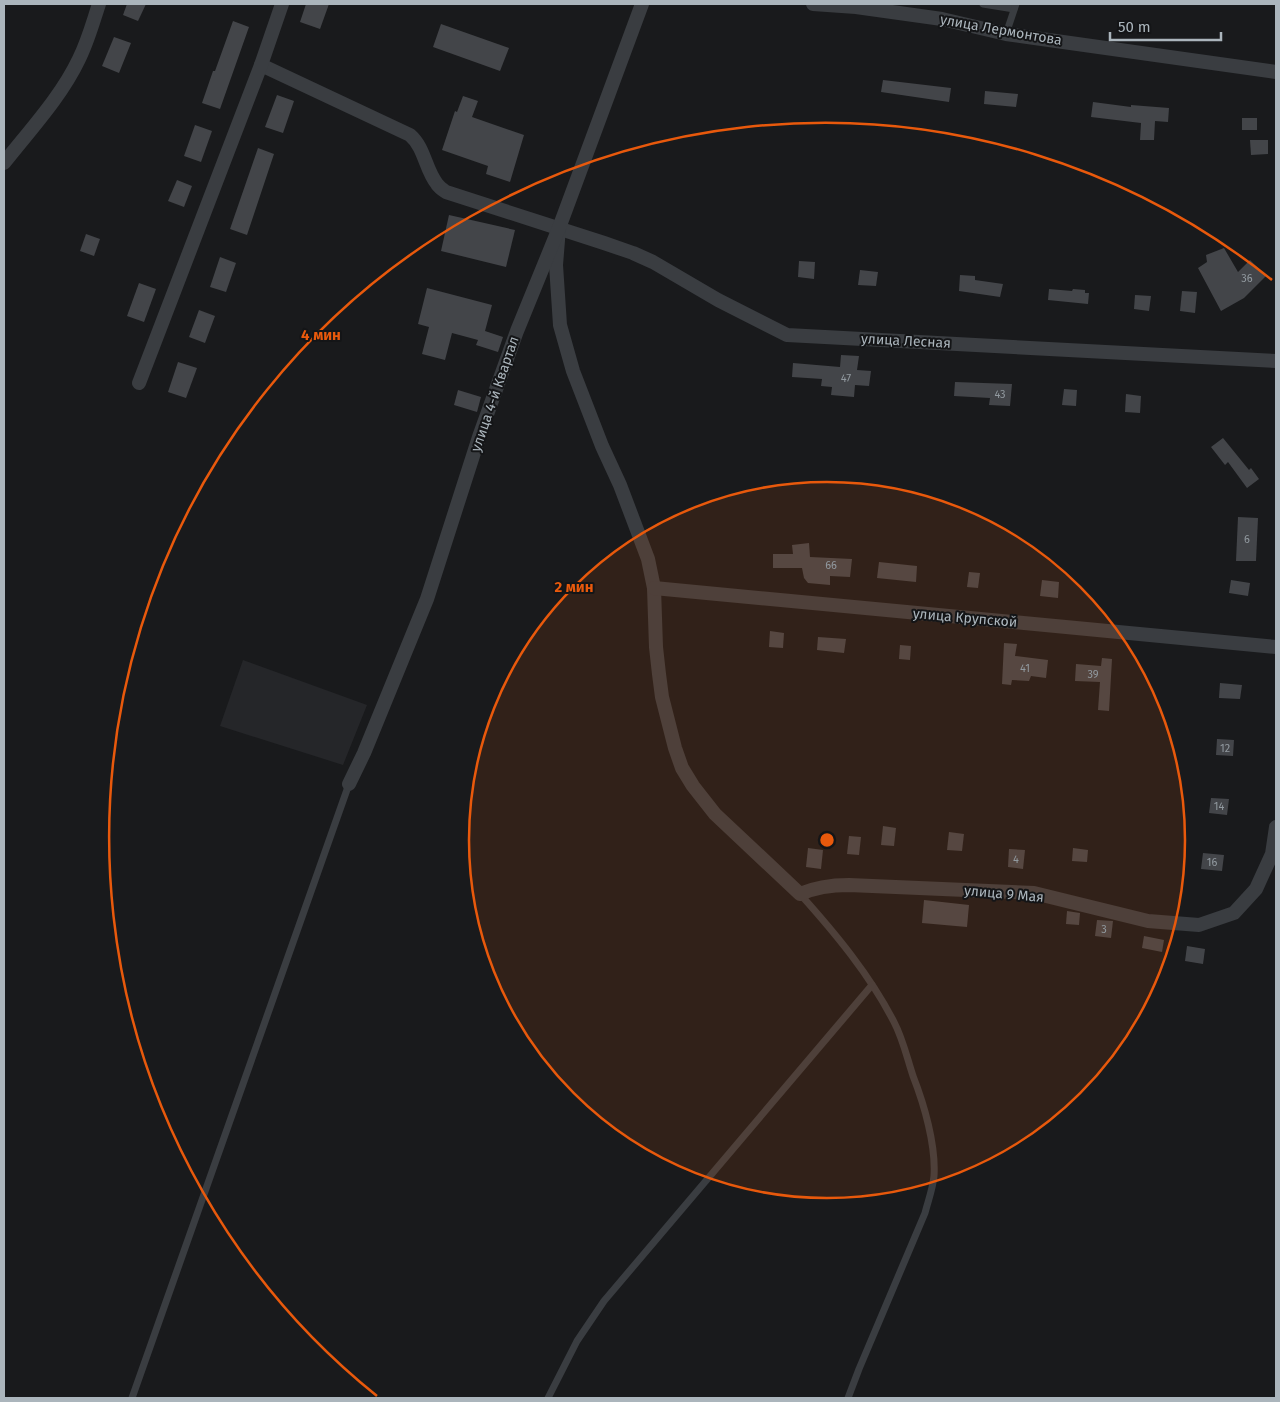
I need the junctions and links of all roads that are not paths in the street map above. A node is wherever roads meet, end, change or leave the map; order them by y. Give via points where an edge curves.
1 (99, 4) edge
2 (282, 4) edge
3 (642, 4) edge
4 (820, 4) edge
5 (983, 4) edge
6 (1015, 6) edge
7 (1006, 34) junction
8 (260, 65) junction
9 (1276, 72) edge
10 (4, 163) edge
11 (559, 228) junction
12 (1276, 361) edge
13 (140, 383) dead end
14 (654, 588) junction
15 (1276, 647) edge
16 (349, 784) joint
17 (1276, 827) edge
18 (1274, 854) edge
19 (800, 894) junction
20 (872, 985) junction
21 (132, 1398) edge
22 (548, 1398) edge
23 (848, 1398) edge

1 - 10 street via 72,72
2 - 8 street
3 - 11 street, улица 4-й Квартал
4 - 7 street, улица Лермонтова via 942,19
5 - 6 lane
6 - 7 lane
7 - 9 street, улица Лермонтова
8 - 11 street, улица Лесная via 410,135 419,145 437,185 446,192
8 - 13 street
11 - 12 street, улица Лесная via 653,262 787,335
11 - 14 street via 556,265 560,325 602,446 648,559
11 - 16 street, улица 4-й Квартал via 480,434 428,599
14 - 15 street, улица Крупской
14 - 19 street via 658,674 682,768 715,814
16 - 21 lane
17 - 18 street
18 - 19 street, улица 9 Мая via 1256,889 1234,913 1198,925 1148,921 1034,893 849,885 822,887
19 - 20 lane
20 - 22 lane via 604,1301 577,1341
20 - 23 lane via 895,1023 920,1093 934,1175 925,1213

